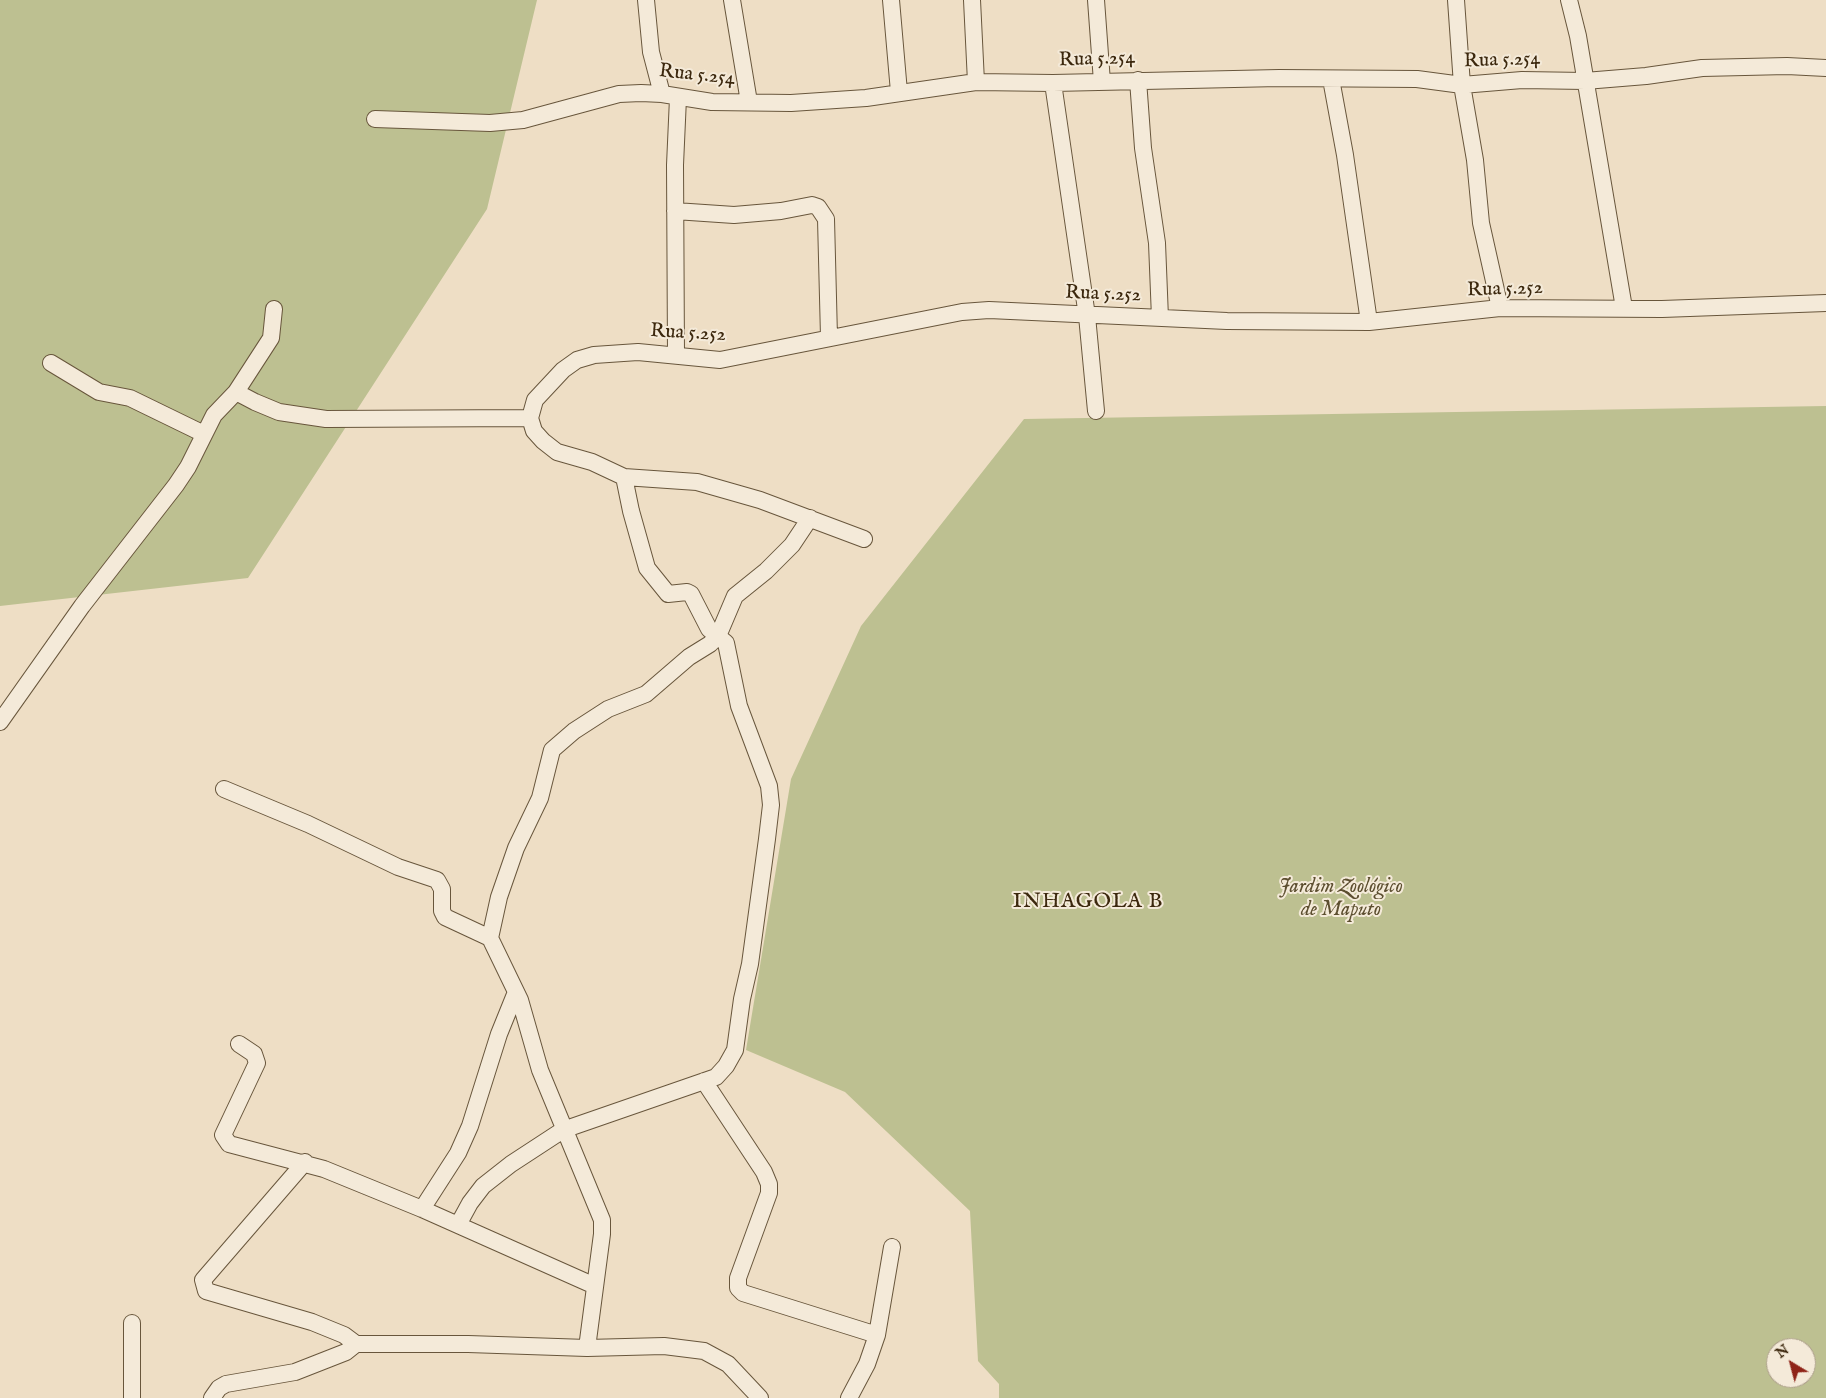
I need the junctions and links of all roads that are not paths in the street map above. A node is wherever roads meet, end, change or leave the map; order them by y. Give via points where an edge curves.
1 (646, 0) edge
2 (732, 0) edge
3 (891, 0) edge
4 (972, 0) edge
5 (1096, 0) edge
6 (1456, 0) edge
7 (1569, 0) edge
8 (1826, 68) edge
9 (1332, 79) junction
10 (1138, 80) junction
11 (1585, 81) junction
12 (976, 82) junction
13 (1102, 82) junction
14 (1053, 83) junction
15 (1462, 85) junction
16 (899, 92) junction
17 (670, 96) junction
18 (749, 102) junction
19 (375, 119) dead end
20 (675, 211) junction
21 (1826, 303) edge
22 (1500, 308) junction
23 (1624, 308) junction
24 (274, 309) dead end
25 (1087, 316) junction
26 (1160, 318) junction
27 (1369, 322) junction
28 (829, 337) junction
29 (676, 355) junction
30 (51, 364) dead end
31 (236, 392) junction
32 (1096, 411) dead end
33 (530, 418) junction
34 (204, 434) junction
35 (624, 477) junction
36 (810, 518) junction
37 (864, 539) dead end
38 (718, 636) junction
39 (0, 722) edge
40 (224, 790) dead end
41 (490, 938) junction
42 (516, 992) junction
43 (239, 1044) dead end
44 (704, 1080) junction
45 (563, 1130) junction
46 (305, 1162) junction
47 (422, 1209) junction
48 (458, 1225) junction
49 (892, 1247) dead end
50 (595, 1286) junction
51 (132, 1323) dead end
52 (878, 1334) junction
53 (356, 1344) junction
54 (587, 1348) junction
55 (132, 1398) edge
56 (212, 1398) edge
57 (760, 1398) edge
58 (849, 1398) edge

1 - 17 street via 651,52
2 - 18 street
3 - 16 street
4 - 12 street
5 - 13 street
6 - 15 street
7 - 11 street
8 - 11 street, Rua 5.254 via 1702,68
9 - 10 street, Rua 5.254
9 - 15 street, Rua 5.254 via 1417,79
9 - 27 street
10 - 13 street, Rua 5.254
10 - 26 street via 1156,243
11 - 15 street, Rua 5.254 via 1522,80
11 - 23 street
12 - 14 street, Rua 5.254
12 - 16 street, Rua 5.254
13 - 14 street, Rua 5.254
14 - 25 street
15 - 22 street via 1475,160 1481,223
16 - 18 street, Rua 5.254 via 835,101
17 - 18 street, Rua 5.254 via 712,102
17 - 19 street, Rua 5.254 via 619,94 524,120 490,123
17 - 20 street
20 - 28 street via 734,215 812,205 818,207 826,220
20 - 29 street
21 - 23 street, Rua 5.252
22 - 23 street, Rua 5.252
22 - 27 street, Rua 5.252
24 - 31 street via 270,338
25 - 26 street, Rua 5.252
25 - 28 street, Rua 5.252 via 988,310 962,312
25 - 32 street
26 - 27 street, Rua 5.252
28 - 29 street, Rua 5.252 via 720,360
29 - 33 street, Rua 5.252 via 622,352 577,360 535,400
30 - 34 street via 99,392 130,398
31 - 33 street via 280,412 326,419
31 - 34 street via 214,415
33 - 35 street via 539,436 557,452 592,462
34 - 39 street via 176,485 76,614
35 - 36 street via 697,482
35 - 38 street via 647,568 668,594 691,594 704,620
36 - 37 street
36 - 38 street via 792,544 735,596
38 - 41 street via 646,694 608,709 552,750 540,798 516,848 499,898
38 - 44 street via 728,648 739,706 768,786 771,805 757,918 735,1050 716,1076
40 - 41 street via 308,824 398,867 437,880 442,889 445,917
41 - 42 street
42 - 45 street
42 - 47 street via 501,1026 458,1154
43 - 46 street via 254,1054 256,1062 223,1135 224,1140 229,1144
44 - 45 street
44 - 52 street via 769,1184 769,1193 738,1278 738,1288 743,1293
45 - 48 street via 510,1164 483,1186
45 - 50 street via 602,1220
46 - 47 street
46 - 53 street via 202,1280 203,1287 206,1291 245,1304 312,1322 344,1335
47 - 48 street
48 - 50 street
49 - 52 street
50 - 54 street
51 - 55 street
52 - 58 street
53 - 54 street
53 - 56 street via 346,1352 295,1372 226,1384
54 - 57 street via 664,1346 704,1351 728,1364

